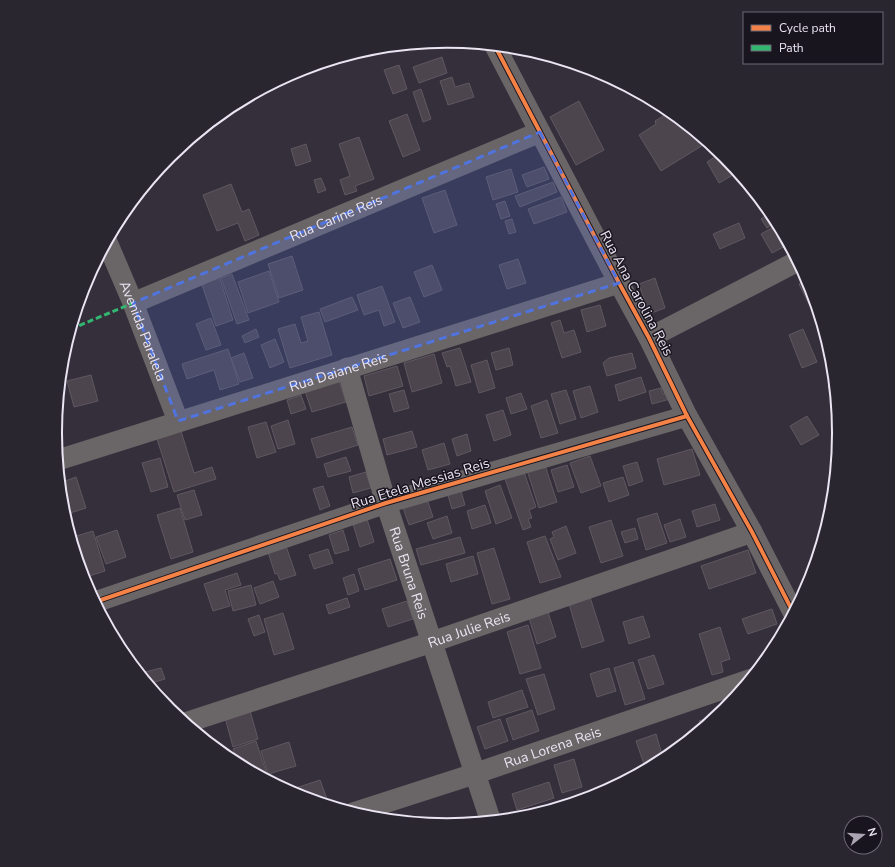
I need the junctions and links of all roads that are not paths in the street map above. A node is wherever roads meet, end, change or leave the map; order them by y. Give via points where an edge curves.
1 (498, 51) edge
2 (540, 132) junction
3 (110, 249) edge
4 (793, 263) edge
5 (619, 284) junction
6 (133, 303) junction
7 (649, 338) junction
8 (347, 368) junction
9 (687, 416) junction
10 (178, 421) junction
11 (63, 458) edge
12 (386, 503) junction
13 (752, 532) junction
14 (100, 600) edge
15 (791, 608) edge
16 (432, 642) junction
17 (741, 683) edge
18 (191, 721) edge
19 (474, 774) junction
20 (363, 810) edge
21 (489, 817) edge

1 - 2 street, Rua Ana Carolina Reis
2 - 5 street, Rua Ana Carolina Reis
2 - 6 street, Rua Carine Reis
3 - 6 street, Avenida Paralela
4 - 7 street
5 - 7 street, Rua Ana Carolina Reis
5 - 8 street, Rua Daiane Reis
6 - 10 street, Avenida Paralela
7 - 9 street, Rua Ana Carolina Reis
8 - 10 street, Rua Daiane Reis
8 - 12 street, Rua Bruna Reis
9 - 12 street, Rua Etela Messias Reis
9 - 13 street, Rua Ana Carolina Reis
10 - 11 street, Rua Daiane Reis
12 - 14 street, Rua Etela Messias Reis
12 - 16 street, Rua Bruna Reis
13 - 15 street, Rua Ana Carolina Reis
13 - 16 street, Rua Julie Reis
16 - 18 street, Rua Julie Reis
16 - 19 street, Rua Bruna Reis
17 - 19 street, Rua Lorena Reis
19 - 20 street, Rua Lorena Reis
19 - 21 street, Rua Bruna Reis

